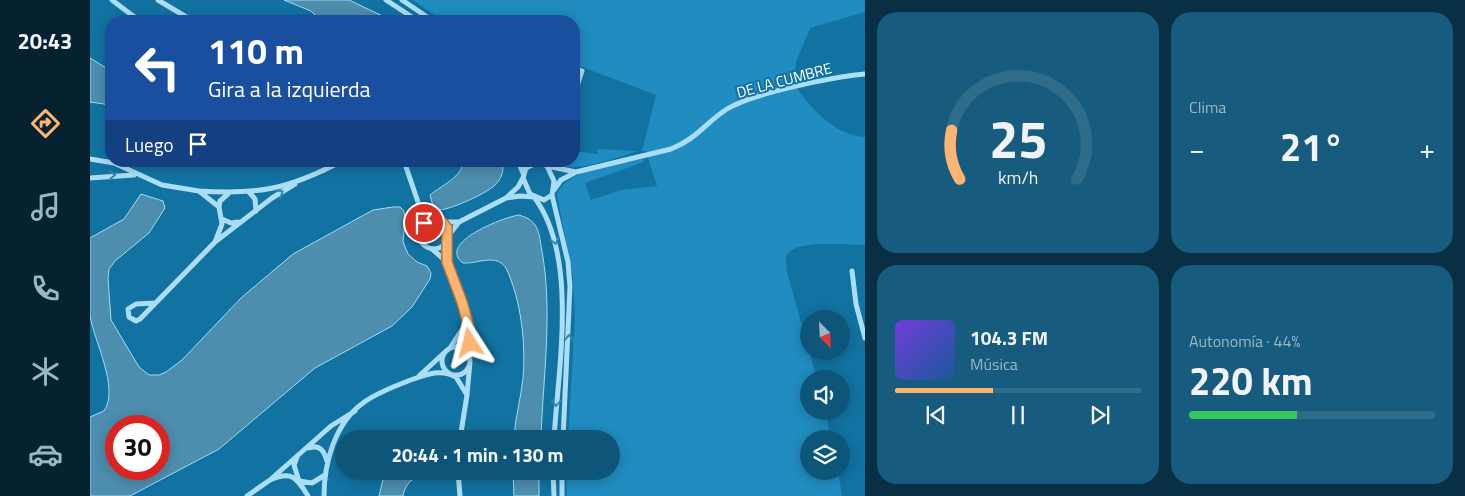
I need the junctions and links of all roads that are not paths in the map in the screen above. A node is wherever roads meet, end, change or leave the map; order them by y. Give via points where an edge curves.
1 (112, 0) edge
2 (158, 0) edge
3 (386, 0) edge
4 (402, 0) edge
5 (133, 15) edge
6 (183, 15) edge
7 (409, 15) edge
8 (424, 15) edge
9 (865, 74) edge
10 (90, 159) edge
11 (105, 162) edge
12 (120, 167) edge
13 (330, 167) edge
14 (406, 167) edge
15 (520, 167) edge
16 (528, 167) edge
17 (548, 167) edge
18 (552, 167) edge
19 (576, 172) junction
20 (135, 174) junction
21 (523, 176) junction
22 (90, 178) edge
23 (295, 184) junction
24 (199, 191) junction
25 (249, 192) junction
26 (228, 193) junction
27 (553, 193) junction
28 (506, 198) junction
29 (534, 198) junction
30 (419, 205) junction
31 (219, 207) junction
32 (256, 211) junction
33 (222, 219) junction
34 (436, 220) junction
35 (240, 222) junction
36 (442, 222) junction
37 (459, 222) junction
38 (421, 226) junction
39 (448, 236) junction
40 (214, 242) junction
41 (446, 242) junction
42 (432, 249) junction
43 (447, 262) junction
44 (852, 271) dead end
45 (155, 303) junction
46 (466, 317) junction
47 (865, 338) edge
48 (450, 348) junction
49 (444, 352) junction
50 (469, 355) junction
51 (470, 362) junction
52 (450, 374) junction
53 (416, 378) junction
54 (467, 395) junction
55 (355, 411) junction
56 (461, 430) edge
57 (555, 430) edge
58 (564, 430) edge
59 (306, 449) junction
60 (297, 457) junction
61 (327, 461) junction
62 (325, 474) junction
63 (270, 480) junction
64 (459, 480) edge
65 (553, 480) edge
66 (562, 480) edge
67 (299, 481) junction
68 (247, 496) edge
69 (308, 496) edge
70 (324, 496) edge
71 (460, 496) edge
72 (554, 496) edge
73 (562, 496) edge

1 - 5 street
2 - 6 street
3 - 7 street
4 - 8 street
9 - 19 street, DE LA CUMBRE via 824,80 749,100 726,110 684,144
10 - 11 street
12 - 20 street
13 - 23 street
14 - 30 street
15 - 21 street
16 - 21 street
17 - 27 street via 553,175
18 - 19 street
19 - 27 street via 561,180
22 -> 20 street
20 - 24 street via 162,185
21 - 28 street via 518,187
21 - 29 street via 526,190
23 - 25 street
32 -> 23 street
24 - 26 street
24 - 31 street
25 - 26 street
25 - 32 street via 255,199
26 - 31 street
27 - 29 street via 544,200
58 -> 27 street via 570,278
28 - 29 street
28 - 37 street
29 -> 57 street via 552,228 561,285
30 - 34 street
30 - 38 street
31 - 33 street
32 - 35 street
33 - 35 street
33 - 40 street
34 - 36 street
34 - 38 street
35 - 40 street
36 - 37 street
36 - 39 street
37 - 39 street
38 - 42 street via 420,240
39 - 41 street
40 - 45 street
41 - 42 street via 440,248
41 - 43 street
42 - 43 street
43 - 46 street
44 - 47 street
45 - 45 street via 131,306 128,308 129,317 136,321 140,319
46 - 48 street
46 - 50 street
48 - 49 street
48 - 50 street via 459,347
49 - 52 street via 442,365
49 - 53 street
50 - 51 street
51 - 52 street via 463,373
51 - 54 street
52 - 53 street via 440,372
52 - 54 street via 461,382
53 - 55 street via 380,393
54 - 56 street
55 - 59 street via 331,426
55 - 61 street via 337,436
59 - 60 street
59 - 61 street via 312,446 320,448
60 - 63 street
60 - 67 street via 294,465
61 - 62 street
62 - 67 street via 317,482
62 - 70 street
63 - 67 street via 286,475
63 - 68 street
64 - 71 street
65 - 72 street
66 - 73 street
67 - 69 street

